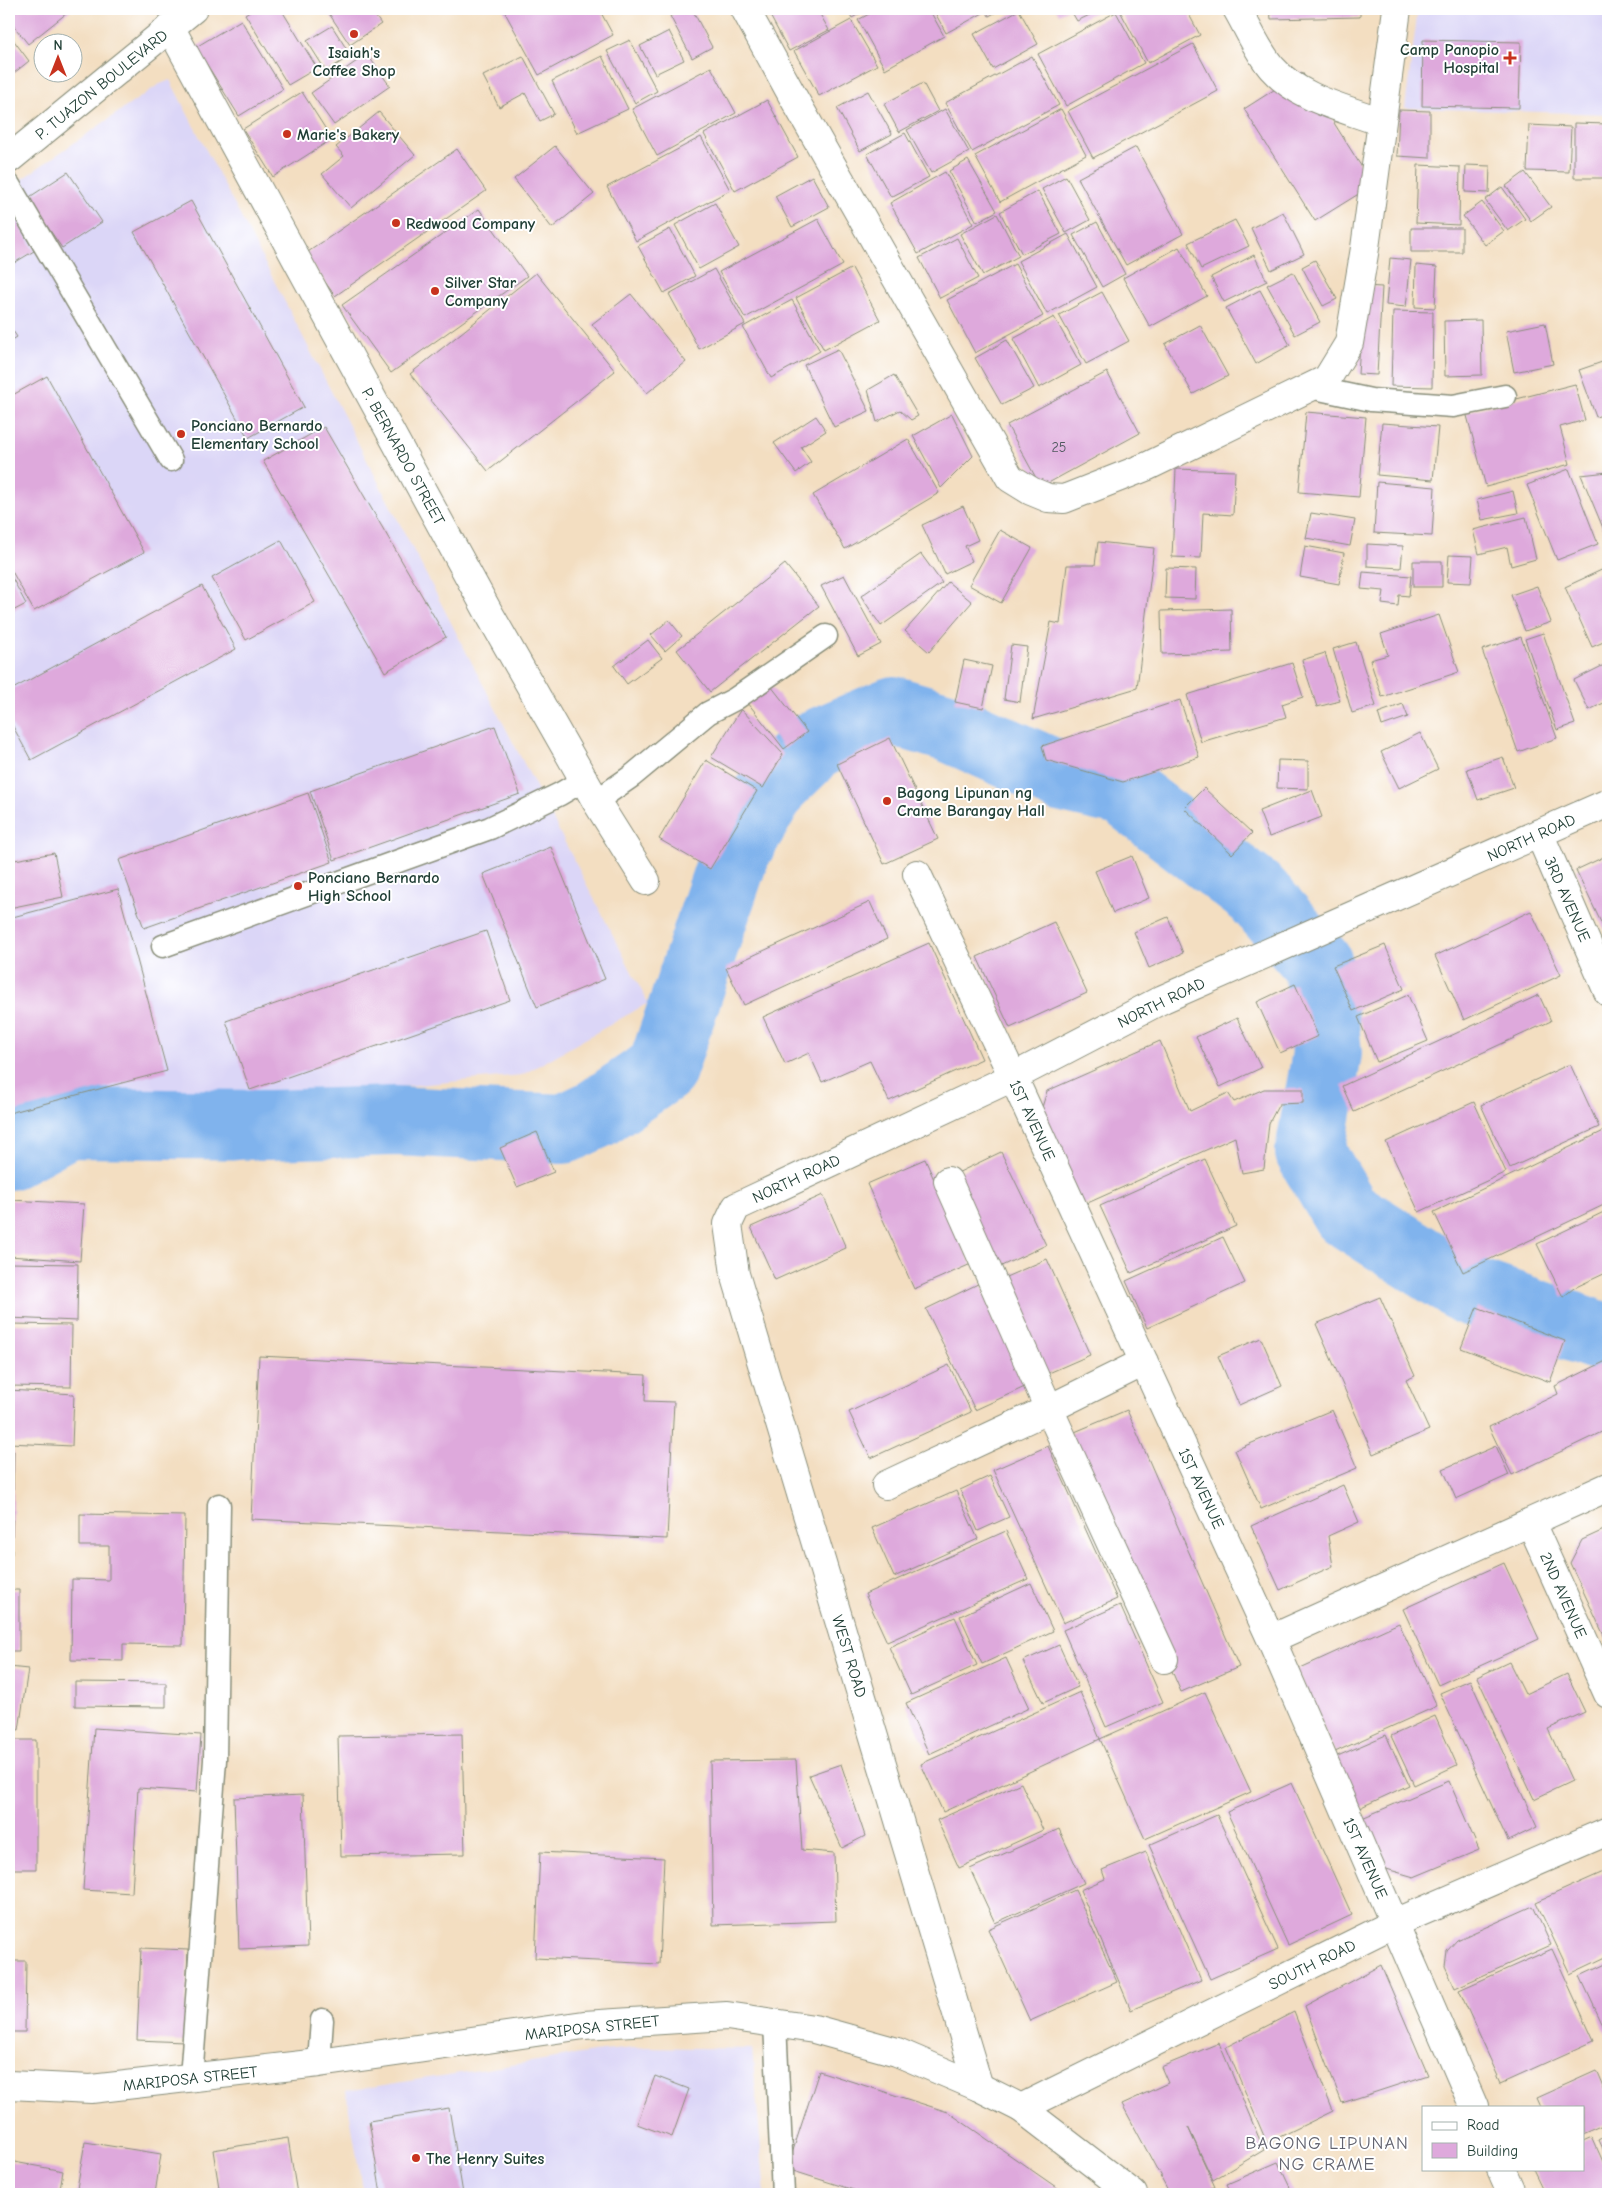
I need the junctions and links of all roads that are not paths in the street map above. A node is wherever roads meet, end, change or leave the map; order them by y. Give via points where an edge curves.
1 (193, 9) edge
2 (745, 9) edge
3 (1237, 9) edge
4 (1397, 9) edge
5 (170, 27) junction
6 (1381, 122) junction
7 (9, 159) edge
8 (9, 185) edge
9 (1310, 387) junction
10 (1505, 396) dead end
11 (171, 460) dead end
12 (826, 636) dead end
13 (590, 790) junction
14 (1608, 803) edge
15 (1539, 833) junction
16 (917, 874) dead end
17 (646, 881) dead end
18 (163, 946) dead end
19 (1608, 992) edge
20 (1013, 1077) junction
21 (948, 1180) dead end
22 (728, 1224) joint
23 (1144, 1362) junction
24 (1049, 1409) junction
25 (886, 1485) dead end
26 (1608, 1487) edge
27 (219, 1505) dead end
28 (1531, 1523) junction
29 (1271, 1639) junction
30 (1164, 1659) dead end
31 (1608, 1694) edge
32 (1608, 1831) edge
33 (1395, 1923) junction
34 (322, 2020) dead end
35 (775, 2023) junction
36 (319, 2063) junction
37 (191, 2078) junction
38 (9, 2085) edge
39 (979, 2087) junction
40 (1474, 2106) edge
41 (1020, 2108) junction
42 (1501, 2170) edge
43 (783, 2194) edge
44 (1133, 2194) edge
45 (1512, 2194) edge

1 - 5 street, P. TUAZON BOULEVARD
2 - 9 street via 1010,478 1048,498 1064,499 1148,466
3 - 6 street via 1271,67 1288,83
4 - 6 street
5 - 7 street, P. TUAZON BOULEVARD
5 - 13 street, P. BERNARDO STREET via 490,615
6 - 9 street via 1365,248 1348,343 1327,379
8 - 11 lane
9 - 10 lane via 1371,400 1454,406
12 - 13 lane via 735,699 708,713 632,776
13 - 17 street, P. BERNARDO STREET
13 - 18 lane via 560,794 490,828
14 - 15 street, NORTH ROAD
15 - 19 street, 3RD AVENUE
15 - 20 street, NORTH ROAD via 1162,999
16 - 20 street, 1ST AVENUE
20 - 22 street, NORTH ROAD via 753,1198 736,1207
20 - 23 street, 1ST AVENUE
21 - 24 street
22 - 39 street, WEST ROAD via 735,1274
23 - 24 street
23 - 29 street, 1ST AVENUE
24 - 25 street
24 - 30 street
26 - 28 street
27 - 37 lane via 215,1760
28 - 29 street
28 - 31 street, 2ND AVENUE
29 - 33 street, 1ST AVENUE
32 - 33 street, SOUTH ROAD
33 - 40 street, 1ST AVENUE
33 - 41 street, SOUTH ROAD
34 - 36 lane
35 - 36 street, MARIPOSA STREET via 727,2016 584,2025
35 - 39 street, MARIPOSA STREET via 814,2029 897,2052
35 - 43 lane
36 - 37 street, MARIPOSA STREET
37 - 38 street, MARIPOSA STREET via 91,2089
39 - 41 street, MARIPOSA STREET
41 - 44 street, MARIPOSA STREET
42 - 45 street

